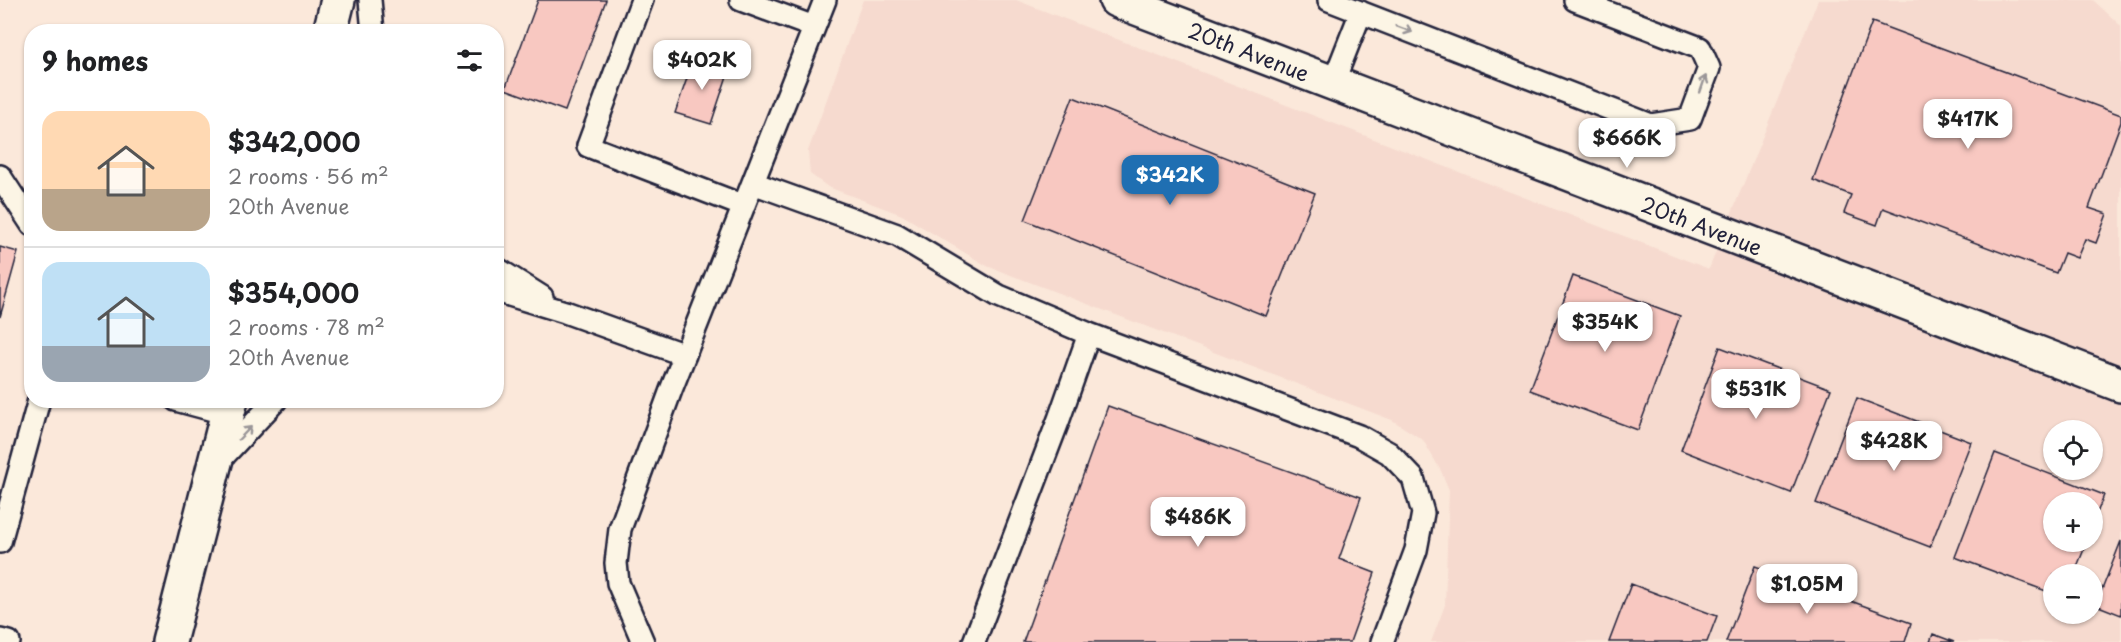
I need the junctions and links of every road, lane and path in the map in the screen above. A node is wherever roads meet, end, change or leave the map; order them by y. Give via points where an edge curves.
1 (338, 0) edge
2 (370, 0) edge
3 (642, 0) edge
4 (741, 0) edge
5 (825, 0) edge
6 (1116, 0) edge
7 (1329, 0) edge
8 (1575, 0) edge
9 (1361, 12) junction
10 (332, 24) edge
11 (372, 24) edge
12 (814, 27) junction
13 (1333, 83) junction
14 (1, 179) edge
15 (753, 183) junction
16 (744, 207) junction
17 (24, 213) edge
18 (504, 273) edge
19 (504, 293) edge
20 (504, 304) edge
21 (565, 312) junction
22 (1089, 334) junction
23 (685, 355) junction
24 (2121, 386) edge
25 (37, 408) edge
26 (229, 408) edge
27 (268, 408) edge
28 (213, 466) junction
29 (0, 542) edge
30 (0, 640) edge
31 (9, 642) edge
32 (169, 642) edge
33 (643, 642) edge
34 (974, 642) edge
35 (1382, 642) edge

1 - 10 street
2 - 11 lane
3 - 16 lane via 588,146
4 - 12 lane
5 - 12 lane
6 - 13 street, 20th Avenue
7 - 9 lane
9 -> 8 lane via 1650,124 1690,119 1709,68 1700,48
9 - 13 lane
12 - 15 lane
13 - 24 street, 20th Avenue
14 - 17 lane
15 - 16 lane
15 - 22 lane via 897,235 999,296
16 - 23 lane
18 - 21 lane
19 - 21 lane
20 - 21 lane
21 - 23 lane
22 - 34 lane
22 - 35 lane via 1359,436 1389,453 1413,478 1423,513 1416,550
23 - 33 lane via 620,529 618,583
25 - 29 lane
26 - 28 street
28 -> 27 lane
28 - 32 street
30 - 31 lane

